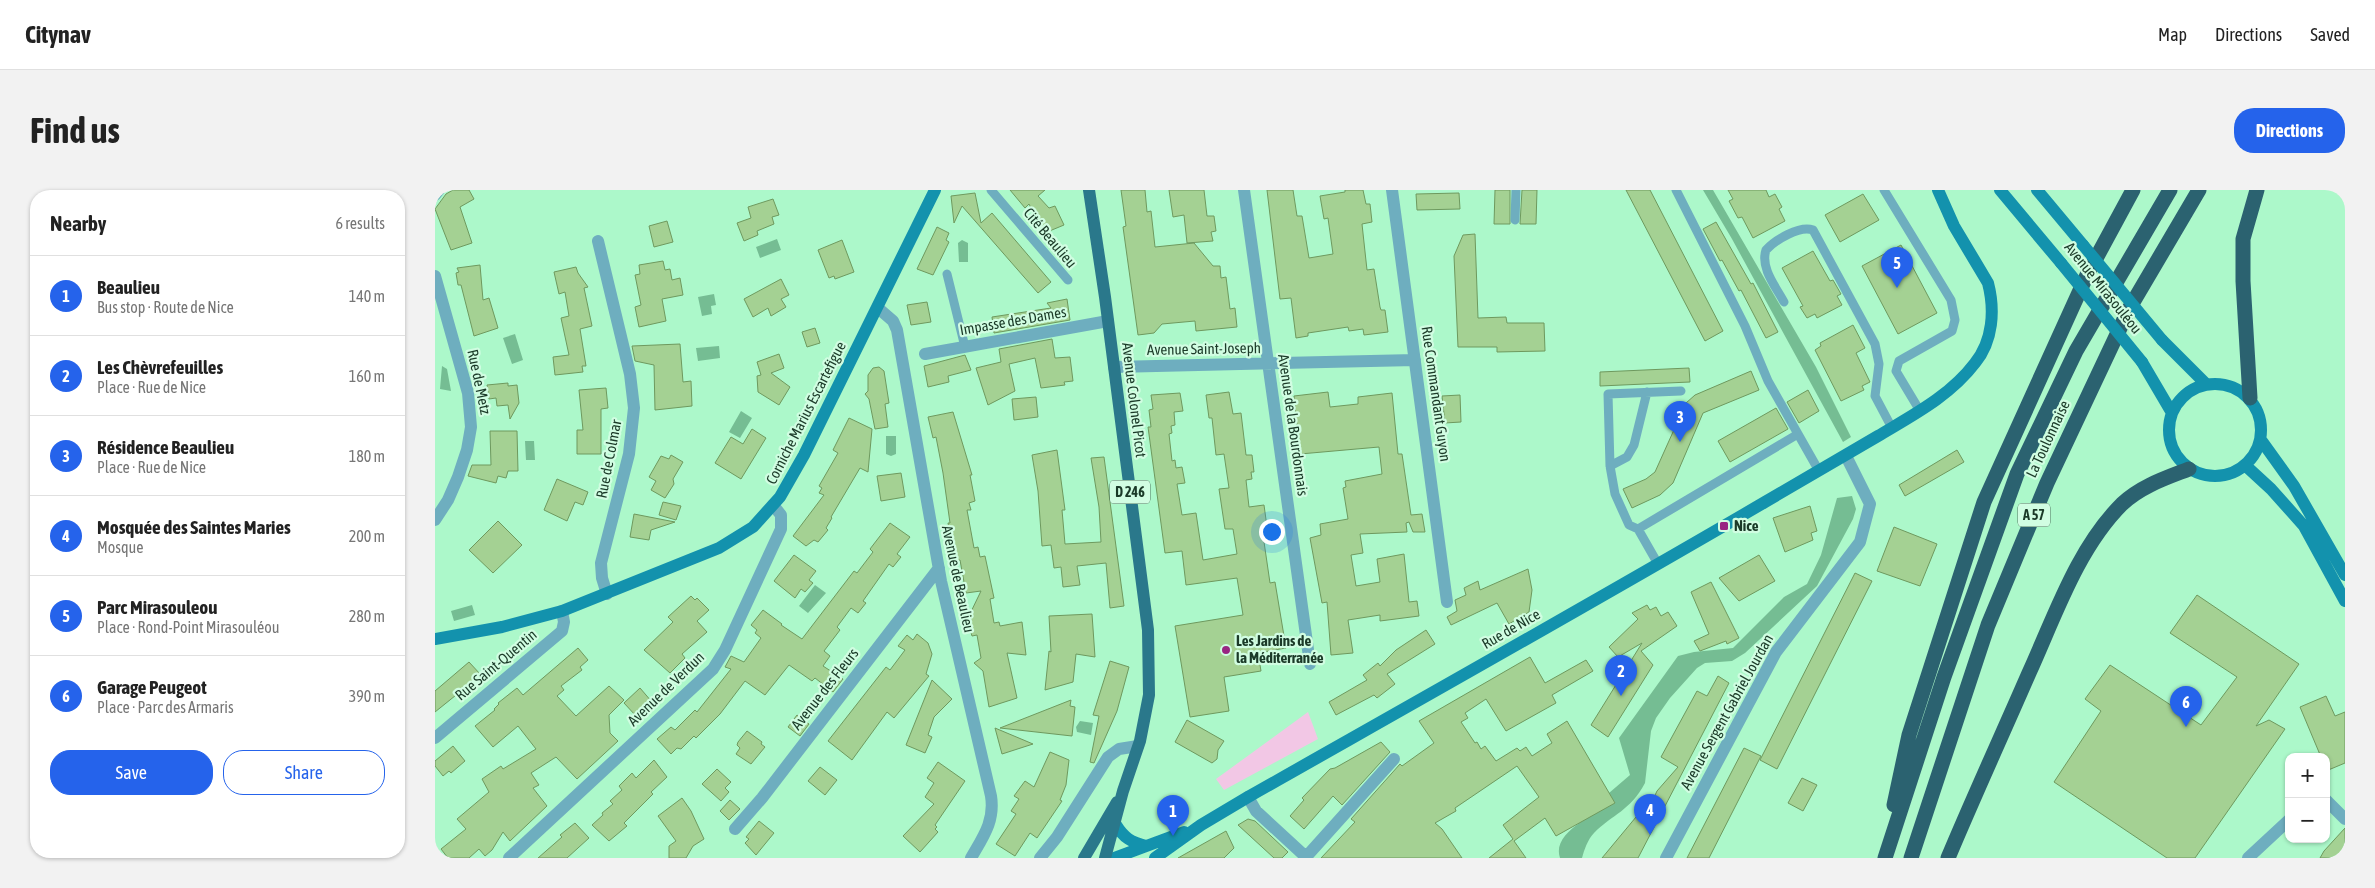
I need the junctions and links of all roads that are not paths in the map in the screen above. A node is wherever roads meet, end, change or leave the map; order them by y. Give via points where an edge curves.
1 (439, 190) edge
2 (935, 190) edge
3 (991, 190) edge
4 (1089, 190) edge
5 (1244, 190) edge
6 (1392, 190) edge
7 (1517, 190) edge
8 (1675, 190) edge
9 (1884, 190) edge
10 (1938, 190) edge
11 (1999, 190) edge
12 (2037, 190) edge
13 (2133, 190) edge
14 (2170, 190) edge
15 (2199, 190) edge
16 (2257, 190) edge
17 (435, 195) edge
18 (1515, 220) dead end
19 (598, 241) dead end
20 (947, 274) dead end
21 (435, 276) edge
22 (1068, 280) dead end
23 (1785, 302) dead end
24 (878, 308) junction
25 (1108, 321) junction
26 (965, 347) junction
27 (925, 354) dead end
28 (1415, 360) junction
29 (1268, 364) junction
30 (1114, 367) junction
31 (2207, 384) junction
32 (1681, 391) dead end
33 (1647, 392) junction
34 (2250, 398) junction
35 (1920, 411) junction
36 (2172, 413) junction
37 (1889, 430) junction
38 (1798, 434) junction
39 (2261, 440) junction
40 (1846, 456) junction
41 (1610, 466) junction
42 (2245, 466) junction
43 (2189, 469) junction
44 (1819, 471) junction
45 (773, 505) junction
46 (435, 520) edge
47 (1638, 529) junction
48 (1658, 564) junction
49 (939, 568) junction
50 (2345, 575) edge
51 (607, 594) junction
52 (2345, 601) edge
53 (1447, 602) dead end
54 (562, 610) junction
55 (435, 640) edge
56 (1310, 664) dead end
57 (435, 738) edge
58 (1138, 746) junction
59 (1394, 759) dead end
60 (1123, 791) junction
61 (1248, 797) junction
62 (2330, 804) edge
63 (2345, 819) edge
64 (2285, 824) edge
65 (1115, 825) junction
66 (1201, 825) junction
67 (735, 828) dead end
68 (1146, 846) junction
69 (1307, 857) edge
70 (509, 858) edge
71 (971, 858) edge
72 (1040, 858) edge
73 (1084, 858) edge
74 (1105, 858) edge
75 (1115, 858) edge
76 (1155, 858) edge
77 (1666, 858) edge
78 (1884, 858) edge
79 (1911, 858) edge
80 (1948, 858) edge
81 (2248, 858) edge

1 - 17 street
2 - 24 main road, Corniche Marius Escartefigue
3 - 22 lane, Cité Beaulieu
4 - 25 main road, Avenue Colonel Picot / D 246
5 - 29 street, Avenue de la Bourdonnais
6 - 28 street, Rue Commandant Guyon
7 - 18 lane
8 - 38 lane via 1745,326 1768,382
9 - 35 lane via 1951,300 1955,320 1952,330 1899,361 1896,371
10 - 35 main road, Rue de Nice via 1954,226 1988,283 1991,329 1986,348 1974,365 1947,392
11 - 36 main road, Avenue Mirasouléou, bridge via 2142,362
12 - 31 main road, Avenue Mirasouléou, bridge via 2162,340
13 - 78 highway via 2087,275 1984,502 1909,735
14 - 78 highway, La Toulonnaise / A 57 via 2076,351 2017,474 1944,677
15 - 79 highway, La Toulonnaise / A 57 via 2129,309 2047,483 1988,625
16 - 34 highway via 2243,239
19 - 51 street, Rue de Colmar via 630,374 634,408 629,454 601,563
20 - 26 lane
21 - 46 street, Rue de Metz via 468,393 471,427 458,477
23 - 37 lane via 1767,270 1766,250 1808,228 1813,230 1875,344 1879,364 1875,396
24 - 45 main road, Corniche Marius Escartefigue via 804,455
24 - 49 street, Avenue de Beaulieu via 893,321 897,330
25 - 26 street, Impasse des Dames
25 - 30 main road, Avenue Colonel Picot / D 246
26 - 27 street, Impasse des Dames
28 - 29 street, Avenue Saint-Joseph
28 - 53 street, Rue Commandant Guyon
29 - 30 street, Avenue Saint-Joseph
29 - 56 street, Avenue de la Bourdonnais
30 - 58 main road, Avenue Colonel Picot / D 246 via 1150,662 1149,695
31 - 34 main road via 2237,388
31 - 36 main road via 2192,390
32 - 33 lane
33 - 41 lane via 1634,446 1627,457
33 - 41 lane via 1608,394
34 - 39 main road via 2262,425
35 - 37 main road, Rue de Nice
36 - 43 main road via 2171,444
37 - 40 main road, Rue de Nice
38 - 44 lane
38 - 47 lane
39 - 42 main road
39 - 50 main road via 2294,486
40 - 44 main road, Rue de Nice
40 - 77 street, Avenue Sergent Gabriel Jourdan via 1870,504 1860,542 1776,652
41 - 47 lane via 1615,494 1629,525
42 - 43 main road via 2218,477
42 - 52 main road via 2304,526
43 - 80 highway via 2134,494 2117,510 2093,542 2056,612
44 - 48 main road, Rue de Nice
45 - 51 main road, Corniche Marius Escartefigue via 753,527 719,548
45 - 70 street, Avenue de Verdun via 781,515 781,529 713,669
47 - 48 lane
48 - 61 main road, Rue de Nice
49 - 67 street, Avenue des Fleurs via 762,798
49 - 71 street, Avenue de Beaulieu via 993,804 989,828
51 - 54 main road, Corniche Marius Escartefigue
54 - 55 main road, Corniche Marius Escartefigue via 502,628
54 - 57 street, Rue Saint-Quentin via 564,625 561,631
58 - 60 main road, Avenue Colonel Picot / D 246
58 - 72 street via 1119,748 1108,757
59 - 69 street
60 - 65 main road, Avenue Colonel Picot / D 246
60 - 73 main road, Avenue Colonel Picot / D 246
61 - 66 main road, Rue de Nice
61 - 69 street via 1256,811
62 - 63 street
64 - 81 street
65 - 68 main road via 1125,838
65 - 74 main road, Avenue Colonel Picot / D 246
66 - 68 main road
66 - 76 main road, Rue de Nice
68 - 75 main road

